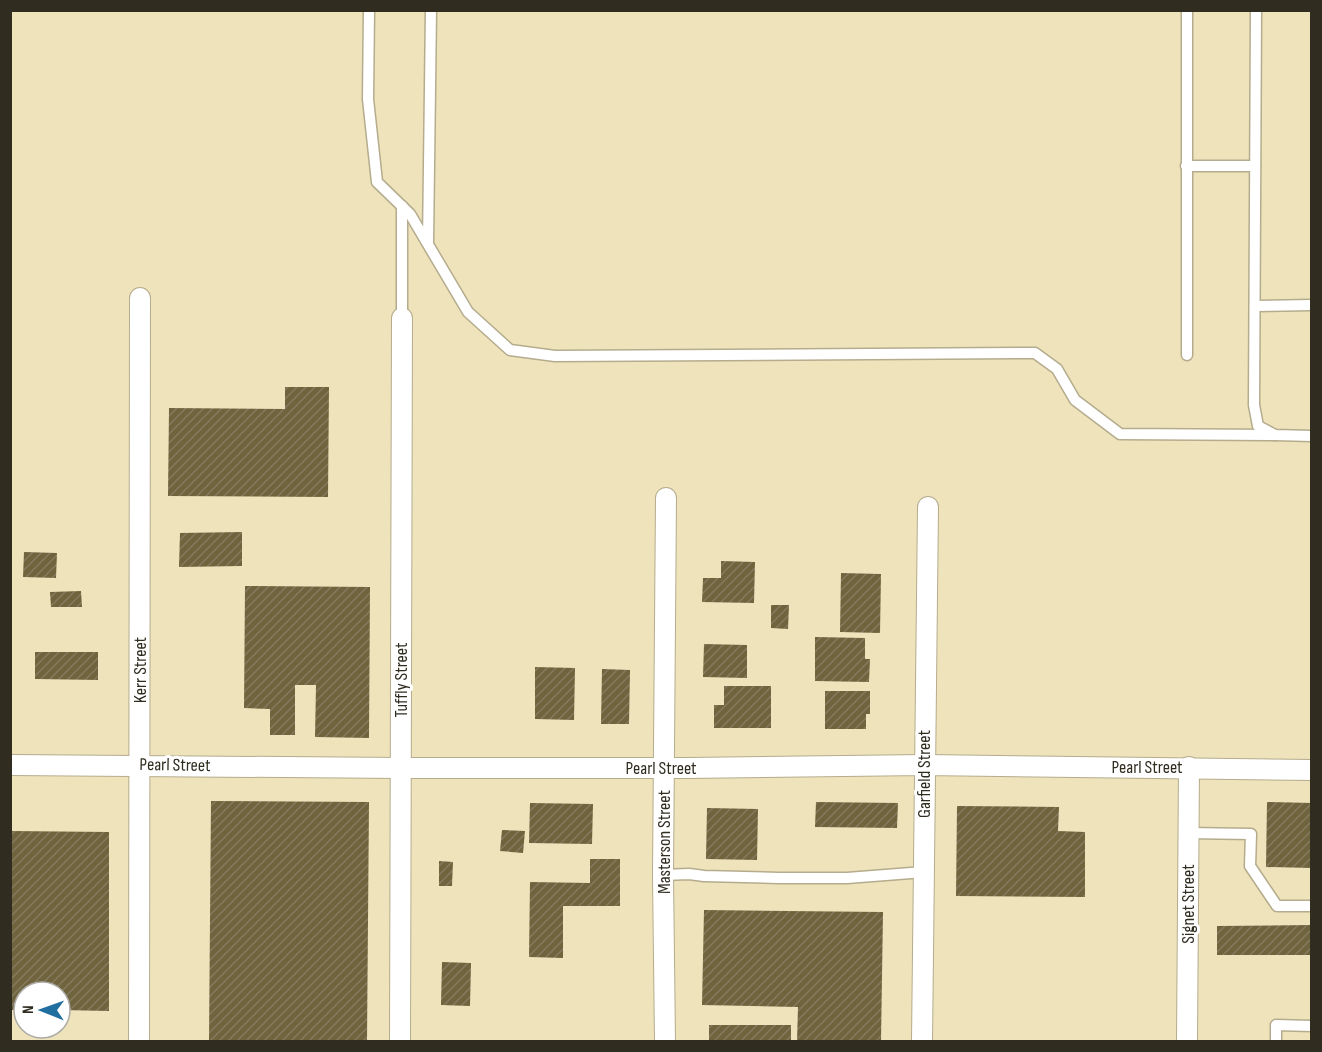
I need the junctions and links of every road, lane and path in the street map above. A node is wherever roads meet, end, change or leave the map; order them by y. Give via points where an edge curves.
1 (369, 10) edge
2 (430, 10) edge
3 (1187, 10) edge
4 (1256, 10) edge
5 (1186, 166) junction
6 (1255, 166) junction
7 (402, 206) junction
8 (428, 244) junction
9 (140, 298) dead end
10 (1311, 305) edge
11 (1255, 306) junction
12 (402, 318) joint
13 (1187, 355) dead end
14 (1275, 435) junction
15 (1311, 436) edge
16 (666, 498) dead end
17 (928, 507) dead end
18 (10, 765) edge
19 (140, 765) junction
20 (924, 765) junction
21 (1189, 767) junction
22 (401, 768) junction
23 (664, 768) junction
24 (1311, 770) edge
25 (1188, 833) junction
26 (924, 872) junction
27 (663, 875) junction
28 (1311, 906) edge
29 (1311, 1026) edge
30 (138, 1041) edge
31 (400, 1041) edge
32 (665, 1041) edge
33 (922, 1041) edge
34 (1187, 1041) edge
35 (1276, 1041) edge

1 - 7 lane via 368,99 377,183
2 - 8 lane
3 - 5 lane
4 - 6 lane
5 - 6 lane
5 - 13 lane
6 - 11 lane
7 - 8 lane
7 - 12 lane
8 - 14 lane via 468,312 510,350 555,356 1035,353 1057,369 1075,400 1120,434
9 - 19 street, Kerr Street
10 - 11 lane
11 - 14 lane via 1257,426
12 - 22 street, Tuffly Street
14 - 15 lane
16 - 23 street, Masterson Street
17 - 20 street, Garfield Street
18 - 19 street, Pearl Street
19 - 22 street, Pearl Street
19 - 30 street, Kerr Street
20 - 21 street, Pearl Street
20 - 23 street, Pearl Street
20 - 26 street, Garfield Street
21 - 24 street, Pearl Street
21 - 25 street, Signet Street
22 - 23 street, Pearl Street
22 - 31 street, Tuffly Street
23 - 27 street, Masterson Street
25 - 28 lane via 1251,834 1250,867 1277,906
25 - 34 street, Signet Street
26 - 27 lane via 847,878
26 - 33 street, Garfield Street
27 - 32 street, Masterson Street
29 - 35 lane via 1276,1025

